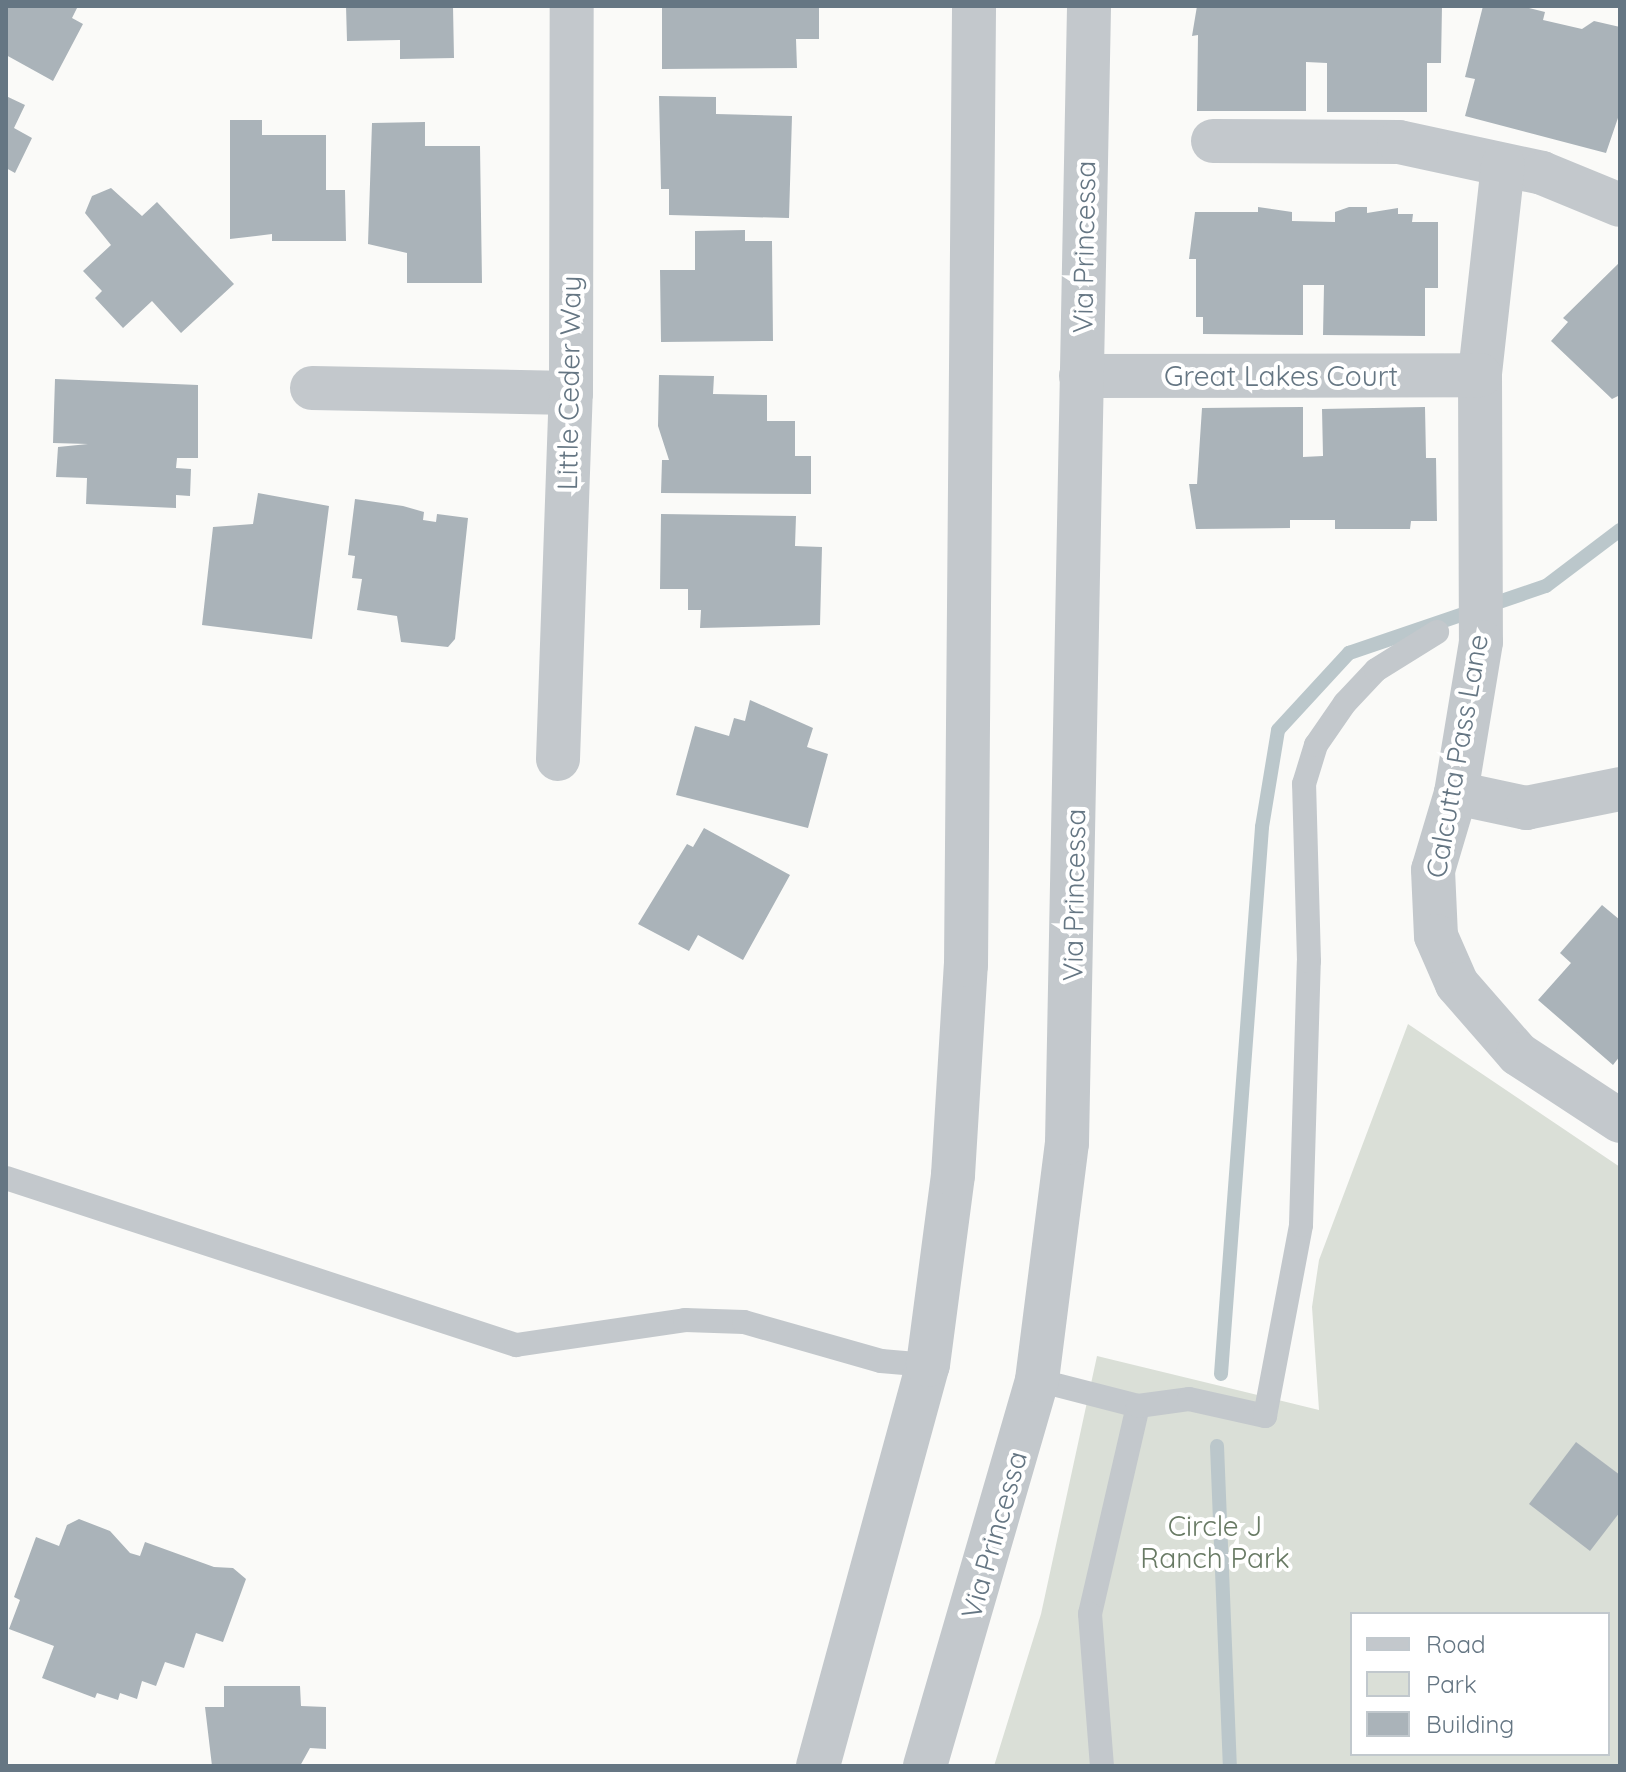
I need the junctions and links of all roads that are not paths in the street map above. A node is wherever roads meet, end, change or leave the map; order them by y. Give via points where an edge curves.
1 (572, 6) edge
2 (974, 6) edge
3 (1089, 6) edge
4 (1213, 141) dead end
5 (1503, 165) junction
6 (1620, 205) edge
7 (1480, 375) junction
8 (1081, 376) junction
9 (312, 388) dead end
10 (571, 393) junction
11 (1437, 632) dead end
12 (558, 759) dead end
13 (1620, 789) edge
14 (1456, 793) junction
15 (1620, 1121) edge
16 (6, 1178) edge
17 (928, 1365) junction
18 (1037, 1380) junction
19 (1138, 1406) junction
20 (818, 1766) edge
21 (925, 1766) edge
22 (1102, 1766) edge

1 - 10 street, Little Ceder Way
2 - 17 street via 966,965 953,1175
3 - 8 street, Via Princessa
4 - 5 street via 1399,142
5 - 6 street
5 - 7 street, Calcutta Pass Lane
7 - 8 street, Great Lakes Court
7 - 14 street, Calcutta Pass Lane via 1481,642
8 - 18 street, Via Princessa via 1067,1143
9 - 10 street
10 - 12 street, Little Ceder Way
11 - 19 lane via 1376,670 1345,703 1316,745 1304,784 1309,961 1301,1225 1265,1416 1189,1399
13 - 14 street via 1526,808
14 - 15 street, Calcutta Pass Lane via 1433,870 1436,936 1457,984 1518,1054
16 - 17 lane via 516,1345 685,1320 744,1322 881,1361
17 - 20 street
18 - 19 lane
18 - 21 street, Via Princessa
19 - 22 lane via 1090,1614

